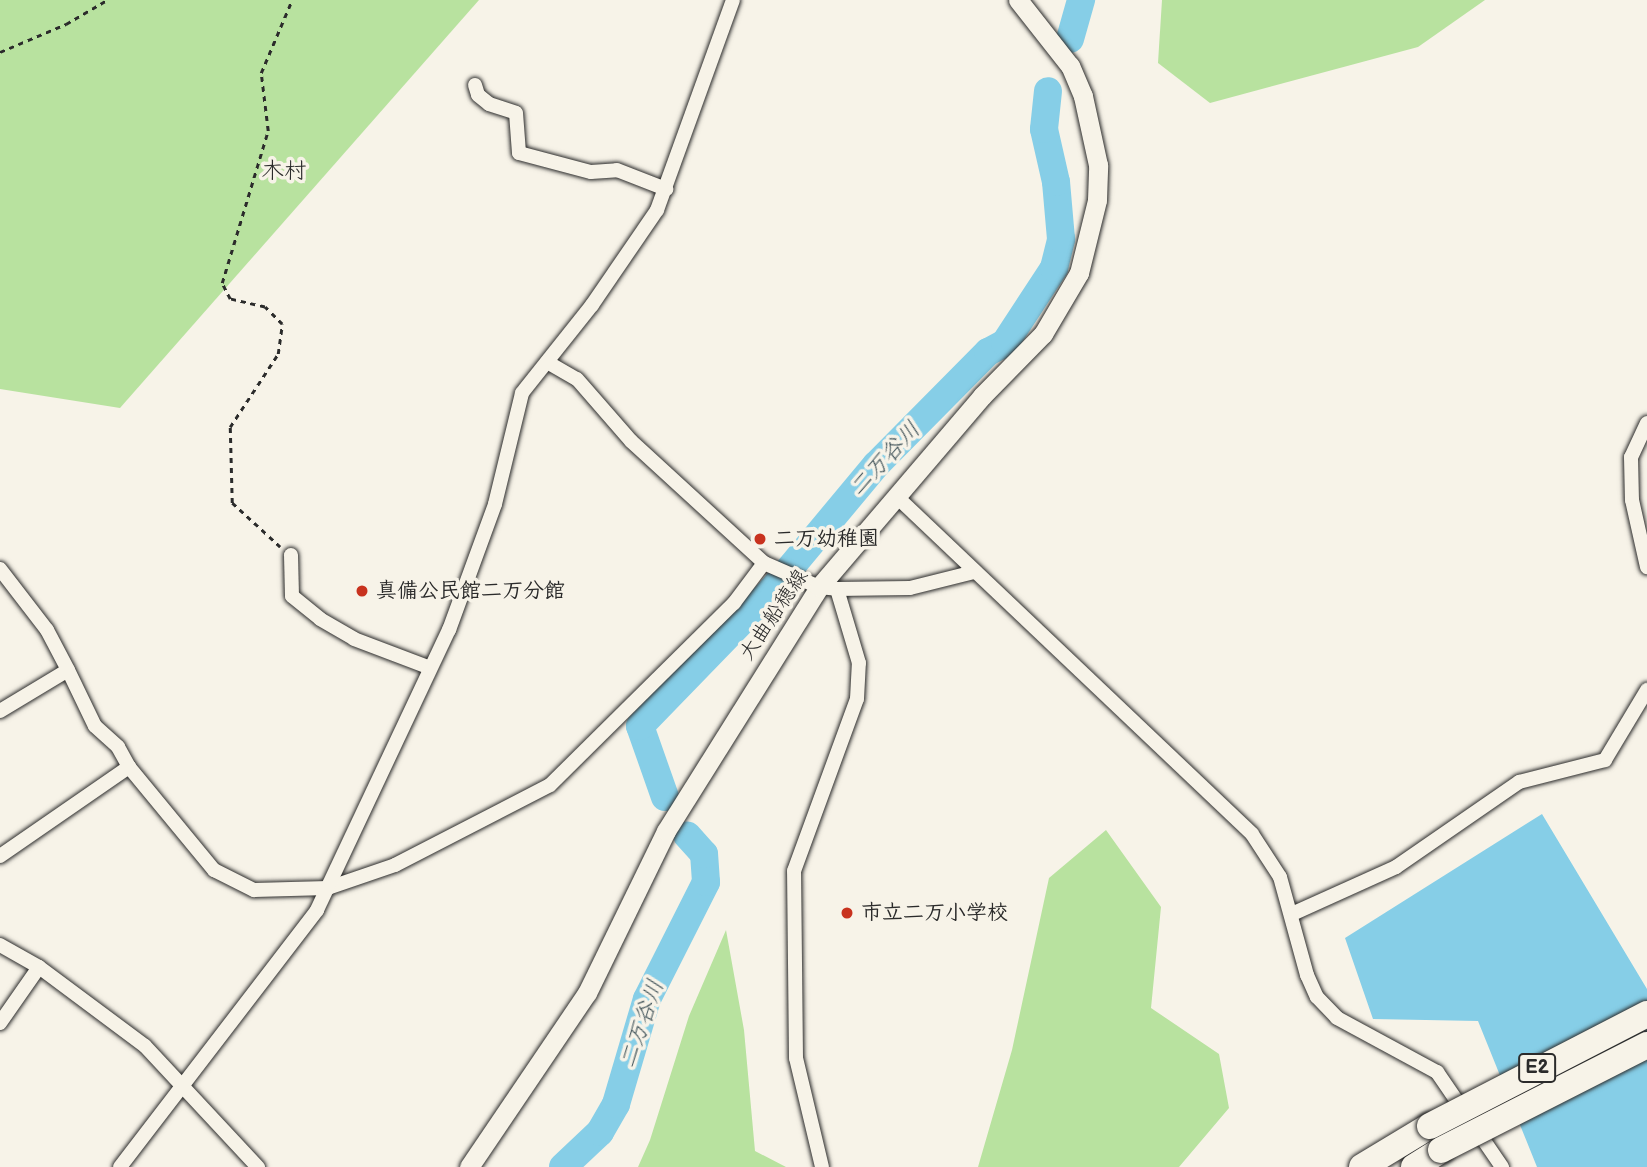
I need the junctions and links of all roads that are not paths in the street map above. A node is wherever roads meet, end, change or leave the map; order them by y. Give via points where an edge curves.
1 (733, 0) edge
2 (1018, 0) edge
3 (475, 85) dead end
4 (666, 189) junction
5 (547, 362) junction
6 (1647, 423) edge
7 (897, 497) junction
8 (291, 555) road end
9 (764, 563) junction
10 (1647, 567) edge
11 (0, 569) edge
12 (974, 572) junction
13 (828, 588) junction
14 (428, 667) junction
15 (68, 670) junction
16 (1647, 690) edge
17 (0, 711) edge
18 (129, 767) junction
19 (0, 856) edge
20 (328, 888) junction
21 (1292, 914) junction
22 (0, 946) edge
23 (39, 967) junction
24 (1647, 1014) edge
25 (0, 1023) edge
26 (1647, 1045) edge
27 (184, 1084) junction
28 (120, 1167) edge
29 (258, 1167) edge
30 (469, 1167) edge
31 (822, 1167) edge
32 (1362, 1167) edge
33 (1414, 1167) edge
34 (1502, 1167) edge

1 - 4 street
2 - 7 main road, 大曲船穂線 via 1070,66 1083,96 1098,165 1091,235 1079,273 1043,334 982,396
3 - 4 street via 478,95 489,104 516,113 520,153 591,172 617,170
4 - 5 street via 639,239
5 - 9 street via 577,379 631,441
5 - 14 street via 523,393 495,504 449,630
6 - 10 street via 1631,457 1632,500
7 - 12 street
7 - 13 main road, 大曲船穂線
8 - 14 street via 292,596 320,620 354,639
9 - 13 street
9 - 20 street via 734,603 550,785 395,865
11 - 15 street via 47,630
12 - 13 street via 910,588
12 - 21 street via 1252,834 1280,877
13 - 30 main road, 大曲船穂線 via 666,831 587,993
13 - 31 street via 859,663 857,699 794,871 796,1058
14 - 20 street
15 - 17 street
15 - 18 street via 94,726 118,747
16 - 21 street via 1605,760 1519,782 1396,867
18 - 19 street
18 - 20 street via 214,870 254,890
20 - 27 street via 307,923
21 - 34 street via 1317,997 1337,1018 1437,1072
22 - 23 street
23 - 25 street
23 - 27 street via 108,1017
24 - 32 highway, E2, bridge via 1430,1126
26 - 33 highway, E2, bridge
27 - 28 street
27 - 29 street

